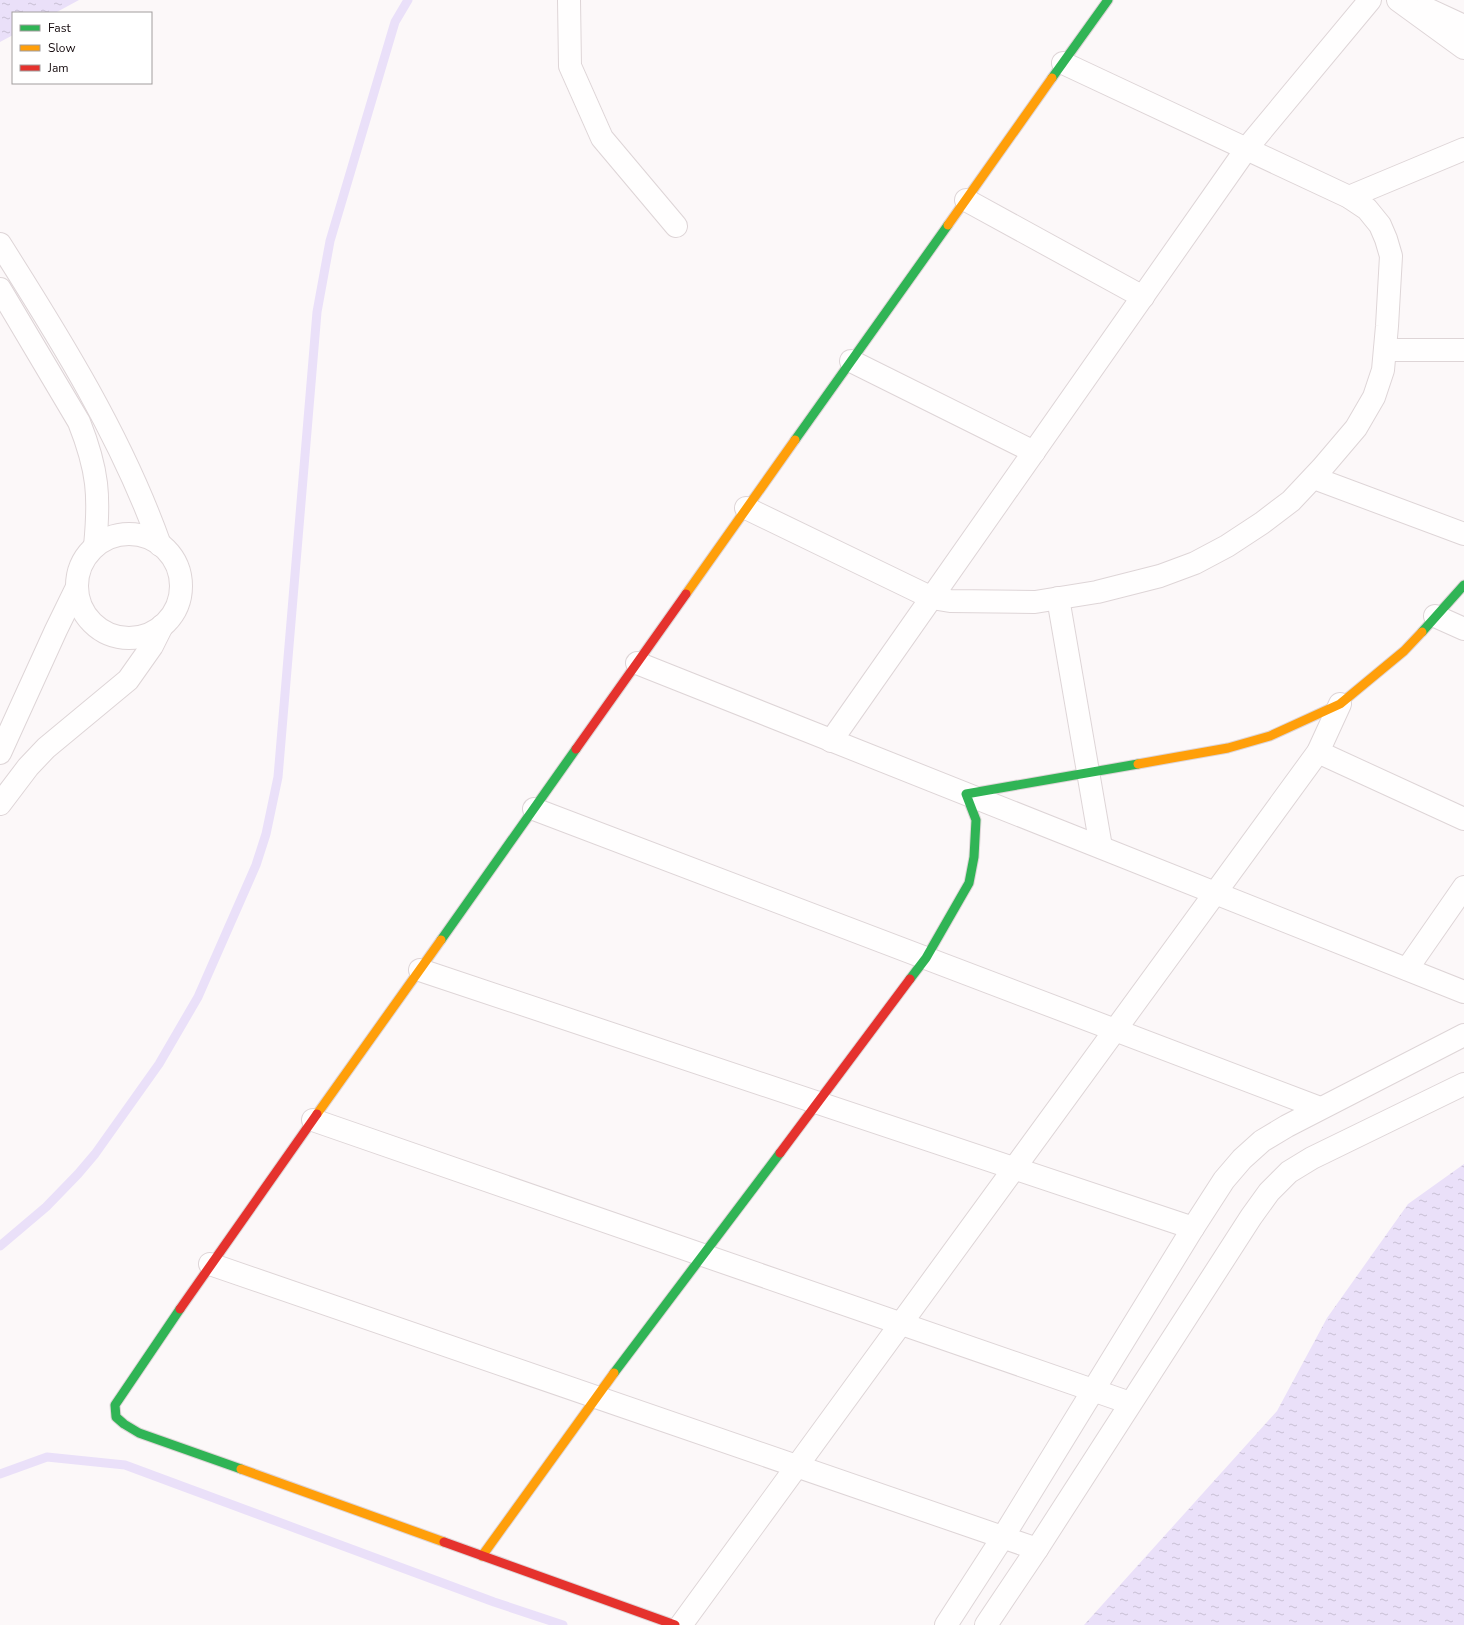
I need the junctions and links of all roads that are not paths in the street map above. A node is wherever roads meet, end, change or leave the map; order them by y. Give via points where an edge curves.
1 (569, 0) edge
2 (1108, 0) edge
3 (1370, 0) edge
4 (1398, 0) edge
5 (1407, 0) edge
6 (1464, 26) edge
7 (1464, 48) edge
8 (1063, 63) junction
9 (1247, 148) junction
10 (1464, 149) edge
11 (1349, 197) junction
12 (966, 200) junction
13 (676, 226) dead end
14 (0, 244) edge
15 (0, 289) edge
16 (1143, 297) junction
17 (1384, 350) junction
18 (1464, 350) edge
19 (851, 361) junction
20 (1034, 452) junction
21 (1314, 478) junction
22 (746, 508) junction
23 (1464, 534) edge
24 (160, 545) junction
25 (95, 546) junction
26 (1464, 585) edge
27 (77, 587) junction
28 (932, 598) junction
29 (1058, 598) junction
30 (1435, 616) junction
31 (162, 626) junction
32 (1464, 629) edge
33 (637, 663) junction
34 (1340, 704) junction
35 (832, 741) junction
36 (1318, 752) junction
37 (0, 753) edge
38 (1087, 772) junction
39 (966, 794) junction
40 (0, 804) edge
41 (534, 809) junction
42 (1464, 819) edge
43 (1101, 848) junction
44 (1464, 887) edge
45 (1215, 893) junction
46 (926, 958) junction
47 (1407, 969) junction
48 (420, 970) junction
49 (1464, 992) edge
50 (1116, 1030) junction
51 (1464, 1035) edge
52 (1464, 1084) edge
53 (818, 1103) junction
54 (1320, 1108) junction
55 (313, 1120) junction
56 (1014, 1168) junction
57 (1193, 1228) junction
58 (704, 1255) junction
59 (210, 1264) junction
60 (901, 1324) junction
61 (1094, 1390) junction
62 (595, 1397) junction
63 (1130, 1403) junction
64 (797, 1466) junction
65 (1003, 1537) junction
66 (1037, 1549) junction
67 (482, 1556) junction
68 (675, 1625) edge
69 (681, 1625) edge
70 (946, 1625) edge
71 (986, 1625) edge

1 - 13 street via 570,66 602,138
2 - 8 street
3 - 9 street
4 - 7 street
5 - 6 street
8 - 9 street
8 - 12 street
9 - 11 street
9 - 16 street
10 - 11 street
11 - 17 street via 1367,209 1380,225 1391,256
12 - 16 street
12 - 19 street
14 - 24 street via 75,366 146,504
15 - 25 street via 79,422 88,445 98,488 99,514
16 - 20 street
17 - 18 street
17 - 21 street via 1382,370 1374,397 1356,428
19 - 20 street
19 - 22 street
20 - 28 street
21 - 23 street
21 - 29 street via 1262,523 1195,563 1160,576
22 - 28 street
22 - 33 street
24 - 25 street via 150,539 127,534
24 - 31 street via 175,563 181,586 176,608
25 - 27 street via 81,564
26 - 30 street
27 - 31 street via 78,599 89,619 107,633 130,638
27 - 37 street
28 - 29 street via 950,601 1036,602
28 - 35 street
29 - 38 street
30 - 32 street
30 - 34 street via 1404,651
31 - 40 street via 152,646 128,680 46,748
33 - 35 street
33 - 41 street
34 - 36 street
34 - 38 street via 1270,736 1228,748
35 - 39 street
36 - 42 street
36 - 45 street
38 - 39 street
38 - 43 street
39 - 43 street
39 - 46 street via 976,820 974,857 969,883
41 - 46 street
41 - 48 street
43 - 45 street
44 - 47 street
45 - 47 street
45 - 50 street
46 - 50 street
46 - 53 street
47 - 49 street
48 - 53 street
48 - 55 street
50 - 54 street
50 - 56 street
51 - 54 street
52 - 63 street via 1312,1158 1289,1172 1269,1192 1251,1217
53 - 56 street
53 - 58 street
54 - 57 street via 1262,1141 1242,1159 1224,1180
55 - 58 street
55 - 59 street
56 - 57 street
56 - 60 street
57 - 61 street
58 - 60 street
58 - 62 street
59 - 62 street
59 - 67 street via 122,1393 115,1405 116,1417 139,1433
60 - 61 street
60 - 64 street
61 - 63 street
61 - 65 street
62 - 64 street
62 - 67 street
63 - 66 street
64 - 65 street
64 - 69 street
65 - 66 street
65 - 70 street
66 - 71 street
67 - 68 street

